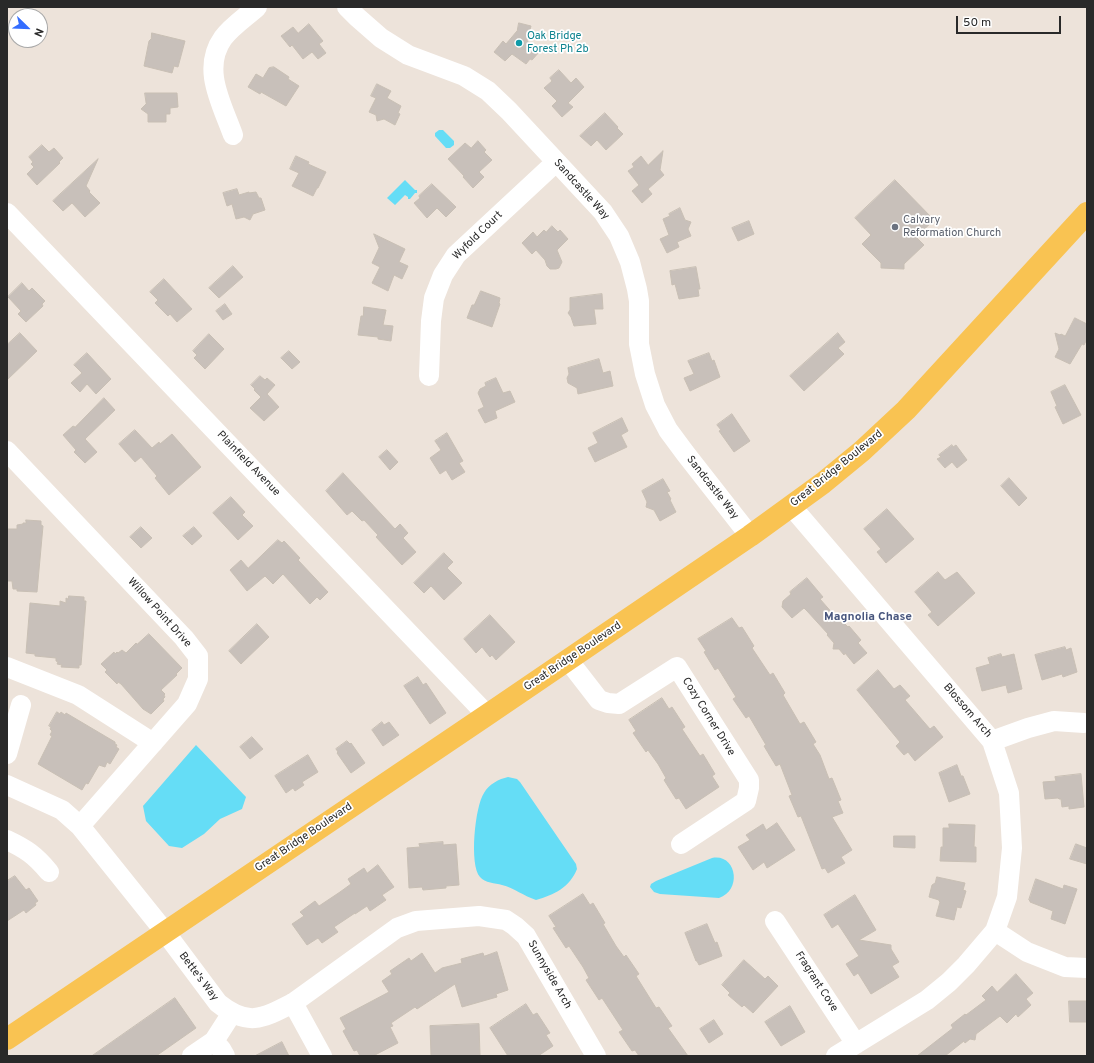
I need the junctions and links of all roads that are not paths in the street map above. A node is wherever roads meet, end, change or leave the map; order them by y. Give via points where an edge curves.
1 (257, 7) edge
2 (347, 7) edge
3 (233, 134) dead end
4 (556, 162) junction
5 (7, 213) edge
6 (1087, 213) edge
7 (429, 376) dead end
8 (7, 451) edge
9 (792, 507) junction
10 (750, 536) junction
11 (568, 660) junction
12 (7, 667) edge
13 (21, 705) dead end
14 (487, 715) junction
15 (1084, 723) dead end
16 (992, 741) junction
17 (153, 743) junction
18 (7, 754) edge
19 (7, 785) edge
20 (80, 826) junction
21 (7, 840) edge
22 (681, 844) dead end
23 (49, 872) dead end
24 (776, 921) dead end
25 (995, 930) junction
26 (165, 932) junction
27 (1087, 968) edge
28 (293, 1003) junction
29 (232, 1013) junction
30 (7, 1039) edge
31 (856, 1044) junction
32 (219, 1049) edge
33 (192, 1056) edge
34 (322, 1056) edge
35 (596, 1056) edge
36 (836, 1056) edge

1 - 3 street via 223,39 217,49 213,66 214,84
2 - 4 street, Sandcastle Way via 381,38 408,55 464,76 488,92
4 - 7 street, Wyfold Court via 456,255 443,275 434,298
4 - 10 street, Sandcastle Way via 603,212 619,236 630,262 639,301 641,351 645,374 655,405 668,430
5 - 14 street, Plainfield Avenue
6 - 9 main road, Great Bridge Boulevard via 906,410 862,452
8 - 17 street, Willow Point Drive via 184,638 198,656 198,679 187,704
9 - 10 main road, Great Bridge Boulevard
9 - 16 street, Blossom Arch
10 - 11 main road, Great Bridge Boulevard
11 - 14 main road, Great Bridge Boulevard
11 - 22 street, Cozy Corner Drive via 599,700 619,704 677,667 749,780 746,801
12 - 17 street via 78,695
13 - 18 street
14 - 26 main road, Great Bridge Boulevard
15 - 16 street via 1054,721
16 - 25 street, Blossom Arch via 1009,793 1012,848 1007,897
17 - 20 street, Willow Point Drive
19 - 20 street via 62,810
20 - 26 street
21 - 23 street via 26,849
24 - 31 street, Fragrant Cove
25 - 27 street via 1027,952 1065,967
25 - 31 street, Blossom Arch via 949,982 927,1000
26 - 29 street, Bette's Way via 218,1003
26 - 30 main road, Great Bridge Boulevard
28 - 29 street, Bette's Way via 266,1016 250,1019
28 - 34 street
28 - 35 street, Sunnyside Arch via 397,928 416,920 479,916 506,920 526,936
29 - 32 street
31 - 36 street, Blossom Arch
32 - 33 street

